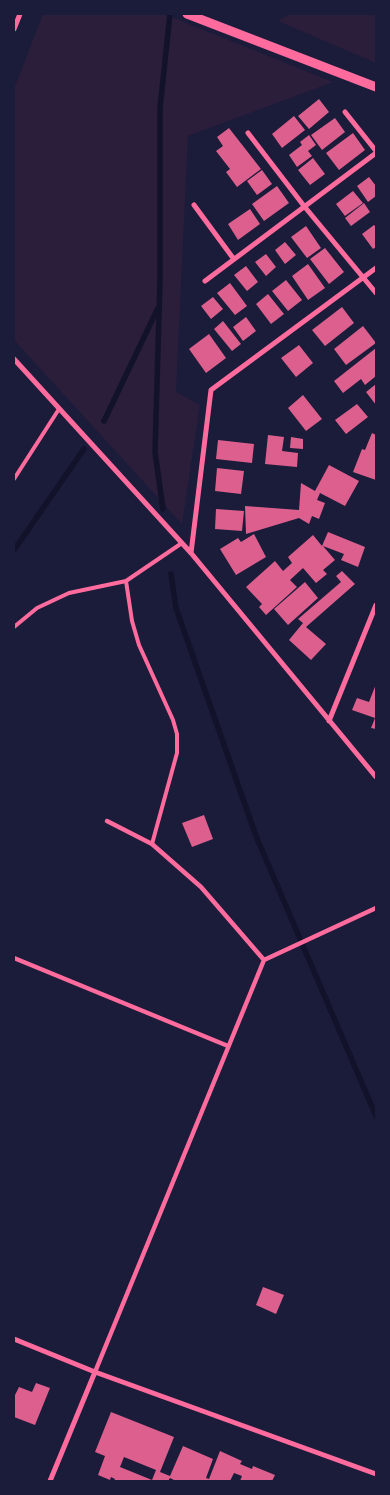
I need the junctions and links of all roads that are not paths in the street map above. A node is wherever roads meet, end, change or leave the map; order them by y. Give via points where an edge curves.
1 (20, 14) edge
2 (190, 15) edge
3 (14, 30) edge
4 (376, 87) edge
5 (345, 112) dead end
6 (248, 133) dead end
7 (376, 152) edge
8 (194, 205) dead end
9 (304, 206) junction
10 (233, 258) junction
11 (376, 268) edge
12 (363, 277) junction
13 (205, 281) dead end
14 (376, 293) edge
15 (14, 359) edge
16 (59, 408) junction
17 (14, 479) edge
18 (182, 543) junction
19 (191, 553) junction
20 (126, 580) junction
21 (376, 605) edge
22 (14, 627) edge
23 (330, 721) junction
24 (376, 777) edge
25 (107, 820) dead end
26 (152, 844) junction
27 (376, 908) edge
28 (14, 958) edge
29 (264, 960) junction
30 (228, 1046) junction
31 (14, 1339) edge
32 (95, 1372) junction
33 (376, 1474) edge
34 (50, 1481) edge

1 - 3 street
2 - 4 street
5 - 7 street
6 - 9 street
7 - 9 street
8 - 10 street
9 - 10 street
9 - 12 street
10 - 13 street
11 - 12 street
12 - 14 street
12 - 19 street via 211,390
15 - 16 street
16 - 17 lane
16 - 18 street
18 - 19 street
18 - 20 lane
19 - 23 street
20 - 22 lane via 69,593 37,608
20 - 26 lane via 139,645 174,720 177,734 177,753
21 - 23 street
23 - 24 street
25 - 26 street
26 - 29 street via 201,887
27 - 29 street
28 - 30 street
29 - 30 street
30 - 32 street
31 - 32 street
32 - 33 street
32 - 34 street

